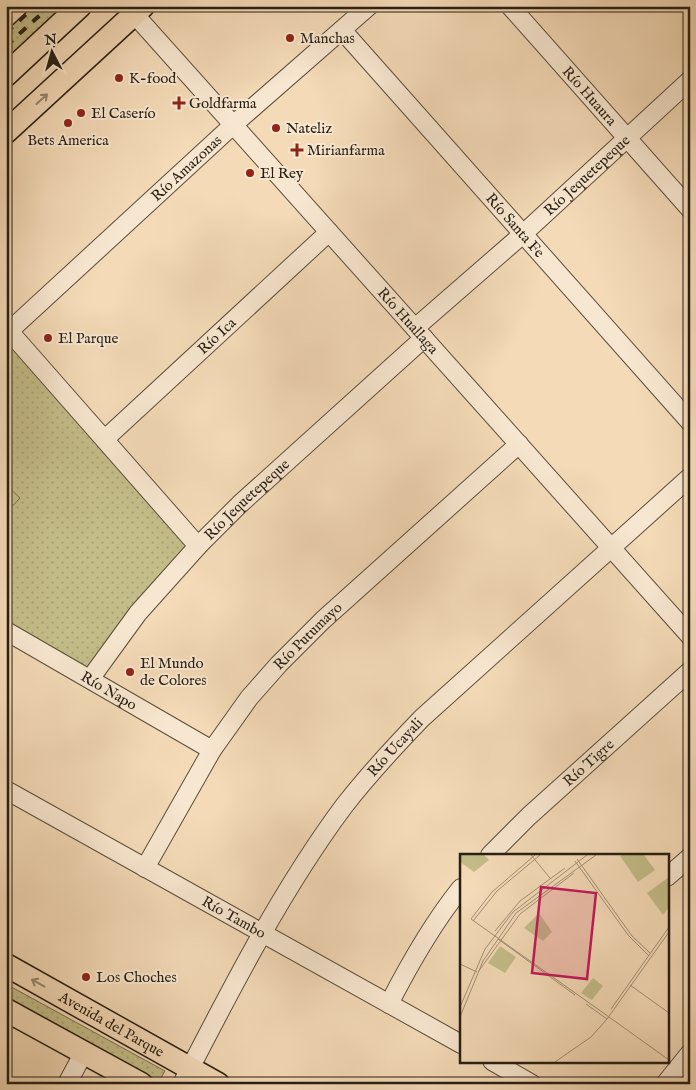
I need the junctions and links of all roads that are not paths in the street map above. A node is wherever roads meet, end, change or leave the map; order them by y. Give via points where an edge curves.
1 (16, 6) edge
2 (80, 6) edge
3 (369, 6) edge
4 (510, 6) edge
5 (135, 9) edge
6 (6, 15) edge
7 (342, 30) junction
8 (6, 75) edge
9 (690, 80) edge
10 (233, 125) junction
11 (6, 132) edge
12 (626, 138) junction
13 (690, 209) edge
14 (329, 232) junction
15 (523, 234) junction
16 (8, 332) edge
17 (419, 333) junction
18 (690, 422) edge
19 (105, 439) junction
20 (519, 444) junction
21 (690, 477) edge
22 (198, 546) junction
23 (611, 548) junction
24 (6, 631) edge
25 (690, 636) edge
26 (690, 671) edge
27 (90, 680) junction
28 (212, 750) junction
29 (6, 790) edge
30 (491, 854) edge
31 (690, 857) edge
32 (145, 868) junction
33 (668, 876) edge
34 (460, 889) edge
35 (263, 934) junction
36 (6, 965) edge
37 (389, 1004) junction
38 (6, 1010) edge
39 (460, 1043) edge
40 (84, 1052) junction
41 (690, 1053) edge
42 (496, 1062) edge
43 (512, 1066) edge
44 (186, 1076) edge
45 (67, 1084) edge
46 (141, 1084) edge
47 (218, 1084) edge
48 (532, 1084) edge
49 (665, 1084) edge

1 - 6 main road
2 - 8 main road
3 - 7 street, Río Amazonas
4 - 12 street, Río Huaura
5 - 10 street, Río Huallaga
11 -> 5 main road
7 - 10 street, Río Amazonas
7 - 15 street, Río Santa Fe
9 - 12 street, Río Jequetepeque
10 - 14 street, Río Huallaga
10 - 16 street, Río Amazonas
12 - 13 street, Río Huaura
12 - 15 street, Río Jequetepeque
14 - 17 street, Río Huallaga
14 - 19 street, Río Ica
15 - 17 street, Río Jequetepeque
15 - 18 street, Río Santa Fe
16 - 19 street
17 - 20 street, Río Huallaga
17 - 22 street, Río Jequetepeque
19 - 22 street
20 - 23 street, Río Huallaga
20 - 28 street, Río Putumayo via 323,620 249,698
21 - 23 street, Río Ucayali
22 - 27 street, Río Jequetepeque via 138,613
23 - 25 street, Río Huallaga
23 - 35 street, Río Ucayali via 422,718 382,760 313,851
24 - 27 street, Río Napo
26 - 30 street, Río Tigre
27 - 28 street, Río Napo
28 - 32 street, Río Putumayo
29 - 32 street, Río Tambo
31 - 33 street
32 - 35 street, Río Tambo
34 - 37 street via 420,944
35 - 37 street, Río Tambo
35 - 44 street, Río Ucayali
44 -> 36 main road, Avenida del Parque
37 - 39 street, Río Tambo
38 - 40 main road
40 - 45 street
40 - 46 main road
41 - 49 street
42 - 43 street
43 - 48 street
44 - 47 main road, Avenida del Parque

